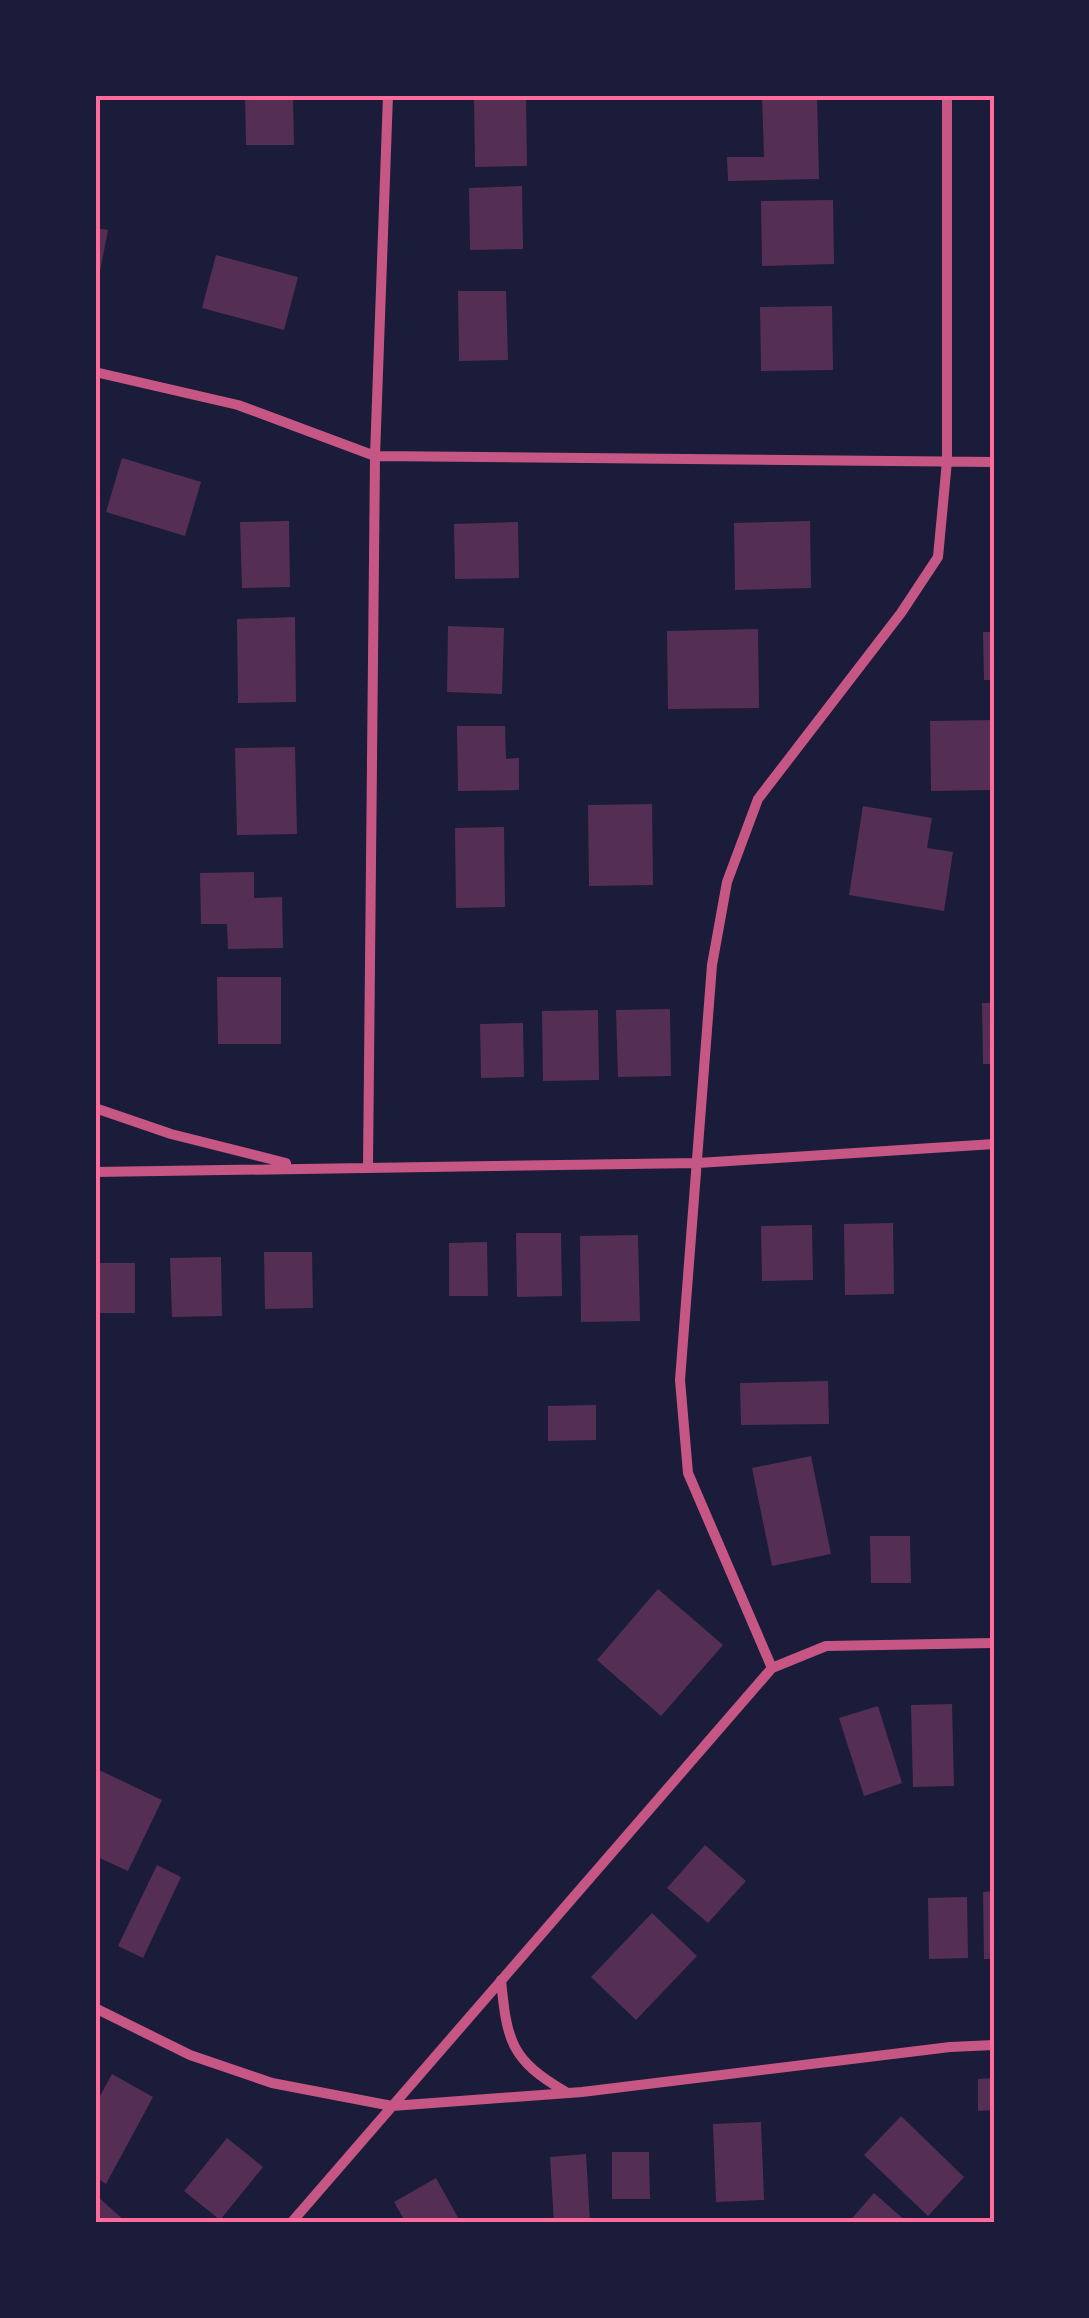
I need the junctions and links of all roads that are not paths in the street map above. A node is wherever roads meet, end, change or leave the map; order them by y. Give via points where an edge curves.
1 (388, 95) edge
2 (947, 95) edge
3 (95, 372) edge
4 (375, 456) junction
5 (947, 461) junction
6 (994, 462) edge
7 (95, 1108) edge
8 (994, 1144) edge
9 (698, 1162) junction
10 (303, 1167) junction
11 (368, 1167) junction
12 (95, 1172) edge
13 (994, 1643) edge
14 (772, 1668) junction
15 (501, 1980) junction
16 (95, 2008) edge
17 (994, 2046) edge
18 (568, 2093) junction
19 (392, 2106) junction
20 (291, 2223) edge

1 - 4 street
2 - 5 street
3 - 4 street via 238,405
4 - 5 street
4 - 11 street
5 - 6 street
5 - 9 street via 938,557 758,799 726,882 712,966
7 - 10 street
8 - 9 street
9 - 11 street
9 - 14 street via 680,1380 688,1473
10 - 11 street
10 - 12 street
13 - 14 street via 826,1646
14 - 15 street
15 - 18 street via 516,2053
15 - 19 street
16 - 19 street via 190,2055 272,2084
17 - 18 street
18 - 19 street
19 - 20 street

